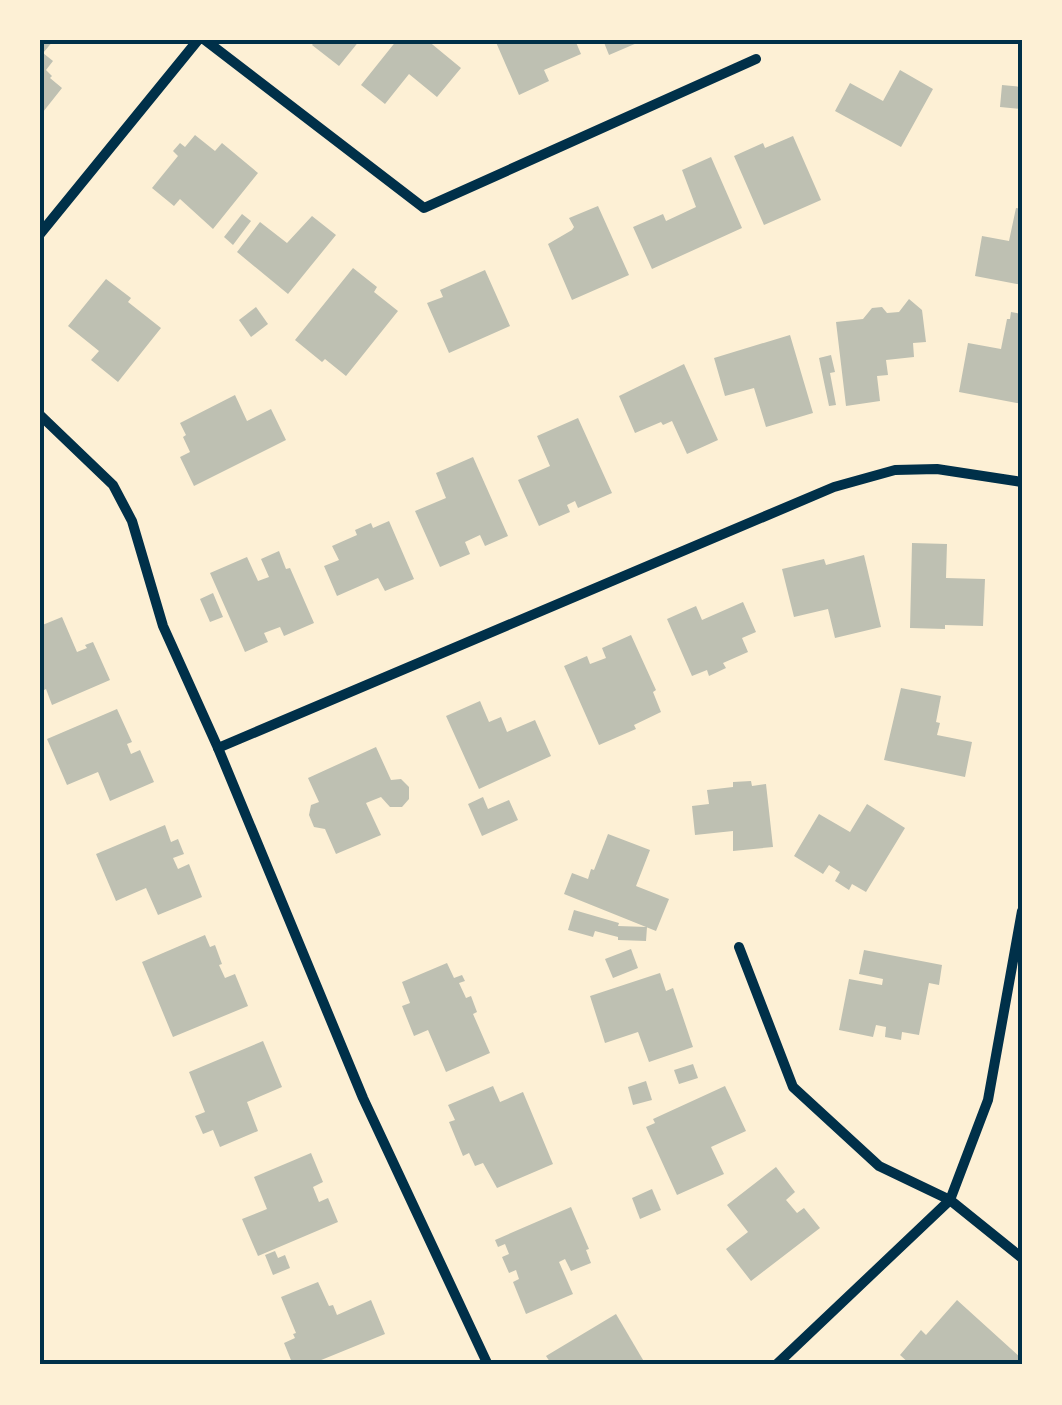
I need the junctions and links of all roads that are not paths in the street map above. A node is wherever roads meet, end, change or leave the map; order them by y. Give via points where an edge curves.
1 (202, 40) edge
2 (756, 59) dead end
3 (40, 234) edge
4 (40, 415) edge
5 (1022, 482) edge
6 (218, 748) junction
7 (1022, 911) edge
8 (740, 947) dead end
9 (950, 1200) junction
10 (1022, 1258) edge
11 (488, 1365) edge
12 (776, 1365) edge

1 - 2 street via 424,208
1 - 3 street
4 - 6 street via 113,484 132,521 163,626
5 - 6 street via 895,470 834,487
6 - 11 street via 363,1098
7 - 9 street via 988,1100
8 - 9 street via 793,1087 880,1166
9 - 10 street
9 - 12 street

